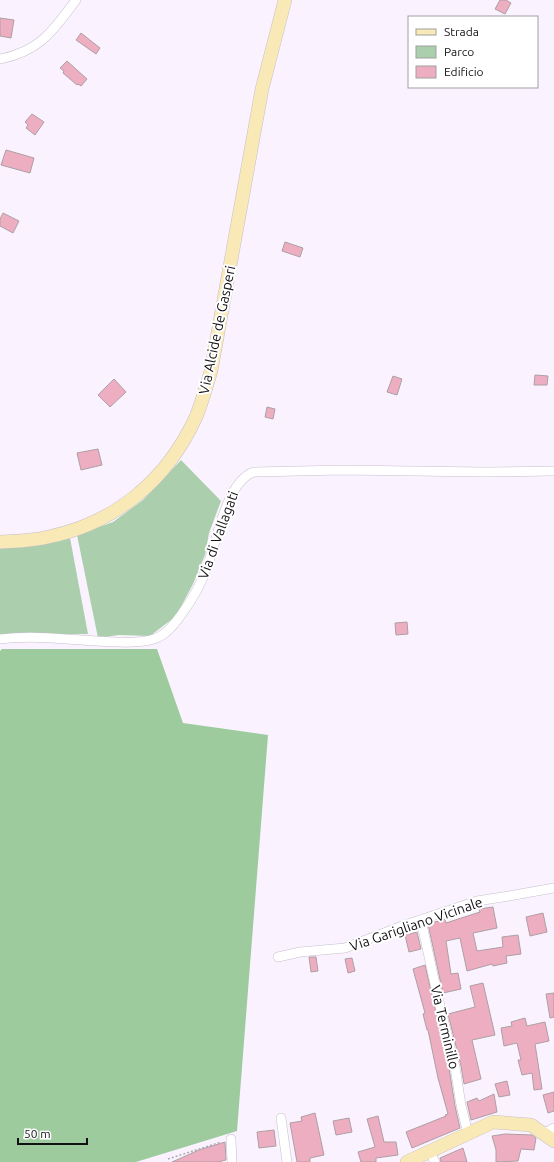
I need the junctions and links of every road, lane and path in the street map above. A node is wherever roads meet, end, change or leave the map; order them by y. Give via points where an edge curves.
1 (76, 0) edge
2 (285, 0) edge
3 (0, 59) edge
4 (554, 471) edge
5 (0, 542) edge
6 (0, 639) edge
7 (554, 888) edge
8 (421, 920) junction
9 (278, 957) dead end
10 (282, 1118) dead end
11 (468, 1134) junction
12 (550, 1134) edge
13 (231, 1139) joint
14 (432, 1157) edge
15 (168, 1159) dead end
16 (232, 1162) edge
17 (287, 1162) edge
18 (407, 1162) edge

1 - 3 street via 41,42 25,51
2 - 5 street, Via Alcide de Gasperi via 262,89 211,371 196,416 187,434 155,478 111,514 79,529 46,538
4 - 6 street, Via di Vallagati via 327,470 251,473 239,483 230,496 198,589 178,620 164,634 148,640 115,642 41,638
7 - 8 street, Via Garigliano Vicinale via 477,901
8 - 9 street, Via Garigliano Vicinale via 345,948 300,952
8 - 11 street, Via Terminillo
10 - 17 street
11 - 12 street via 493,1122 531,1125
11 - 14 street
13 - 15 path
13 - 16 street
14 - 18 street

